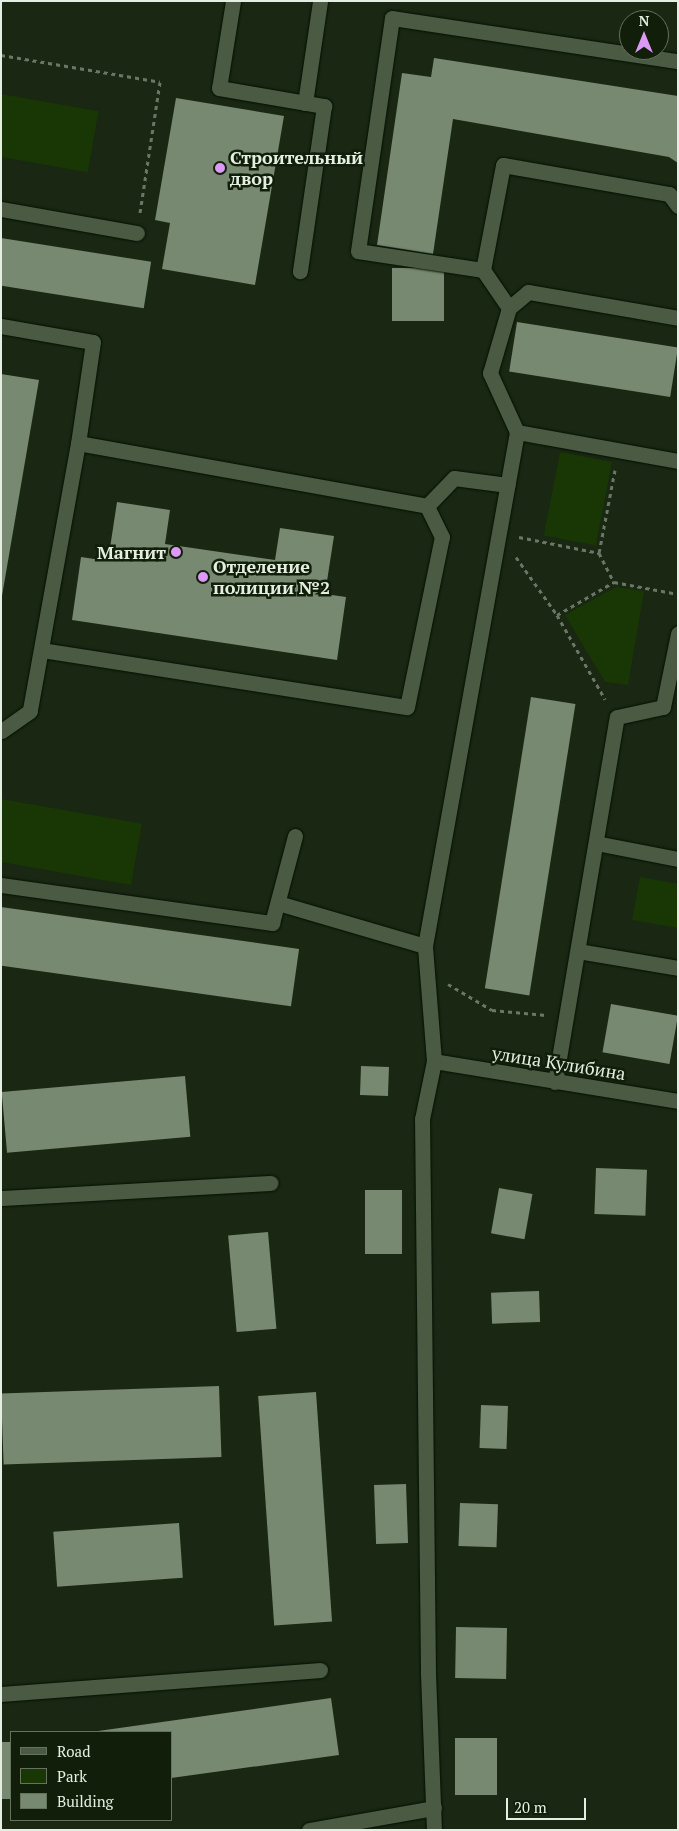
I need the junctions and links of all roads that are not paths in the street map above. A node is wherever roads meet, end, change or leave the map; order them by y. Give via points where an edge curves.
1 (233, 1) edge
2 (320, 1) edge
3 (678, 61) edge
4 (305, 102) junction
5 (678, 206) edge
6 (1, 209) edge
7 (137, 233) road end
8 (483, 270) junction
9 (300, 271) dead end
10 (508, 308) junction
11 (678, 318) edge
12 (1, 326) edge
13 (517, 432) junction
14 (78, 443) junction
15 (678, 461) edge
16 (508, 485) junction
17 (427, 506) junction
18 (678, 634) edge
19 (42, 650) junction
20 (1, 730) edge
21 (295, 836) dead end
22 (596, 843) junction
23 (678, 859) edge
24 (1, 885) edge
25 (278, 903) junction
26 (425, 946) junction
27 (578, 950) junction
28 (678, 968) edge
29 (434, 1061) junction
30 (555, 1082) junction
31 (678, 1102) edge
32 (271, 1183) dead end
33 (1, 1198) edge
34 (320, 1670) dead end
35 (1, 1694) edge
36 (434, 1808) junction
37 (309, 1830) edge
38 (434, 1830) edge

1 - 4 street via 220,88
2 - 4 street
3 - 8 street via 392,18 358,251
4 - 9 street via 324,106
5 - 8 street via 670,194 503,165
6 - 7 street
8 - 10 street
10 - 11 street via 528,292
10 - 13 street via 490,373
12 - 14 street via 93,342
13 - 15 street
13 - 16 street
14 - 17 street
14 - 19 street
16 - 17 street via 454,478
16 - 26 street
17 - 19 street via 442,537 407,708
18 - 22 street via 663,708 617,717
19 - 20 street via 30,712
21 - 25 street
22 - 23 street
22 - 27 street
24 - 25 street via 272,923
25 - 26 street
26 - 29 street
27 - 28 street
27 - 30 street
29 - 30 street, улица Кулибина
29 - 36 street via 422,1119 428,1671
30 - 31 street, улица Кулибина
32 - 33 street
34 - 35 street
36 - 37 street
36 - 38 street

